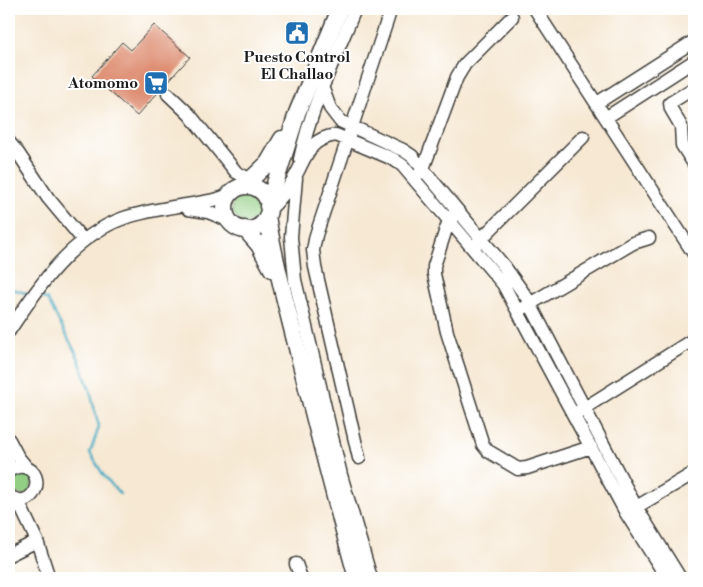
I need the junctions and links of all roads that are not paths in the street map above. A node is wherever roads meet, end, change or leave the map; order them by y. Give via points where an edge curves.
1 (340, 9) edge
2 (356, 9) edge
3 (391, 9) edge
4 (535, 9) edge
5 (512, 17) dead end
6 (694, 41) edge
7 (694, 61) edge
8 (316, 70) junction
9 (322, 87) junction
10 (694, 88) edge
11 (168, 94) dead end
12 (597, 103) junction
13 (297, 114) junction
14 (607, 117) junction
15 (352, 127) junction
16 (583, 137) dead end
17 (348, 140) junction
18 (9, 142) edge
19 (694, 164) edge
20 (423, 169) junction
21 (296, 176) junction
22 (415, 179) junction
23 (241, 187) junction
24 (173, 208) junction
25 (268, 211) junction
26 (453, 215) junction
27 (230, 221) junction
28 (245, 229) junction
29 (650, 238) dead end
30 (83, 240) junction
31 (477, 243) junction
32 (694, 254) edge
33 (285, 296) junction
34 (524, 307) junction
35 (11, 327) edge
36 (694, 339) edge
37 (578, 411) junction
38 (9, 440) edge
39 (591, 447) junction
40 (359, 458) dead end
41 (27, 468) junction
42 (9, 471) edge
43 (694, 473) edge
44 (336, 478) junction
45 (32, 495) junction
46 (12, 499) edge
47 (631, 510) junction
48 (345, 513) junction
49 (37, 541) junction
50 (9, 555) edge
51 (296, 564) dead end
52 (49, 578) edge
53 (300, 578) edge
54 (357, 578) edge
55 (372, 578) edge
56 (667, 578) edge
57 (680, 578) edge

1 - 8 main road
2 - 9 street
3 - 15 street
4 - 12 street
5 - 20 street via 465,64 457,77
6 - 12 street
7 - 14 street
8 - 9 street
8 - 13 main road
9 - 15 street via 333,115
9 - 21 street
10 - 19 street via 670,103 681,126 682,145
11 - 23 street via 189,114 236,172
12 - 14 street
13 - 23 main road via 268,164
13 - 25 main road
14 - 32 street
15 - 17 street
15 - 20 street via 404,150
16 - 31 street
17 - 21 street via 336,135 316,142 304,157
17 - 22 street via 393,159
17 - 40 street via 313,250
18 - 30 street via 48,198
20 - 22 street
20 - 26 street
21 - 25 street via 282,198
21 - 44 street via 291,238 294,273
22 - 26 street
23 - 24 street via 218,200
23 - 25 main road via 260,190 267,199
23 - 27 main road via 227,200 226,211
24 - 27 street via 208,212
24 - 30 street via 124,218
25 - 28 main road via 261,225
25 - 33 main road
26 - 31 street
26 - 39 street via 434,274 447,332 483,445 518,469
27 - 28 main road
28 - 33 main road via 265,255
29 - 34 street via 633,243
30 - 35 street via 48,277
31 - 34 street via 503,284
33 - 44 main road
34 - 37 street
36 - 37 street
37 - 39 street
37 - 47 street
38 - 41 street
39 - 47 street
41 - 42 street via 17,467
41 - 45 street via 36,480
43 - 47 street
44 - 48 main road
45 - 46 street via 23,500
45 - 49 street
46 - 49 street
47 - 56 street
47 - 57 street
48 - 54 main road
48 - 55 street
49 - 50 street
49 - 52 street
51 - 53 street

